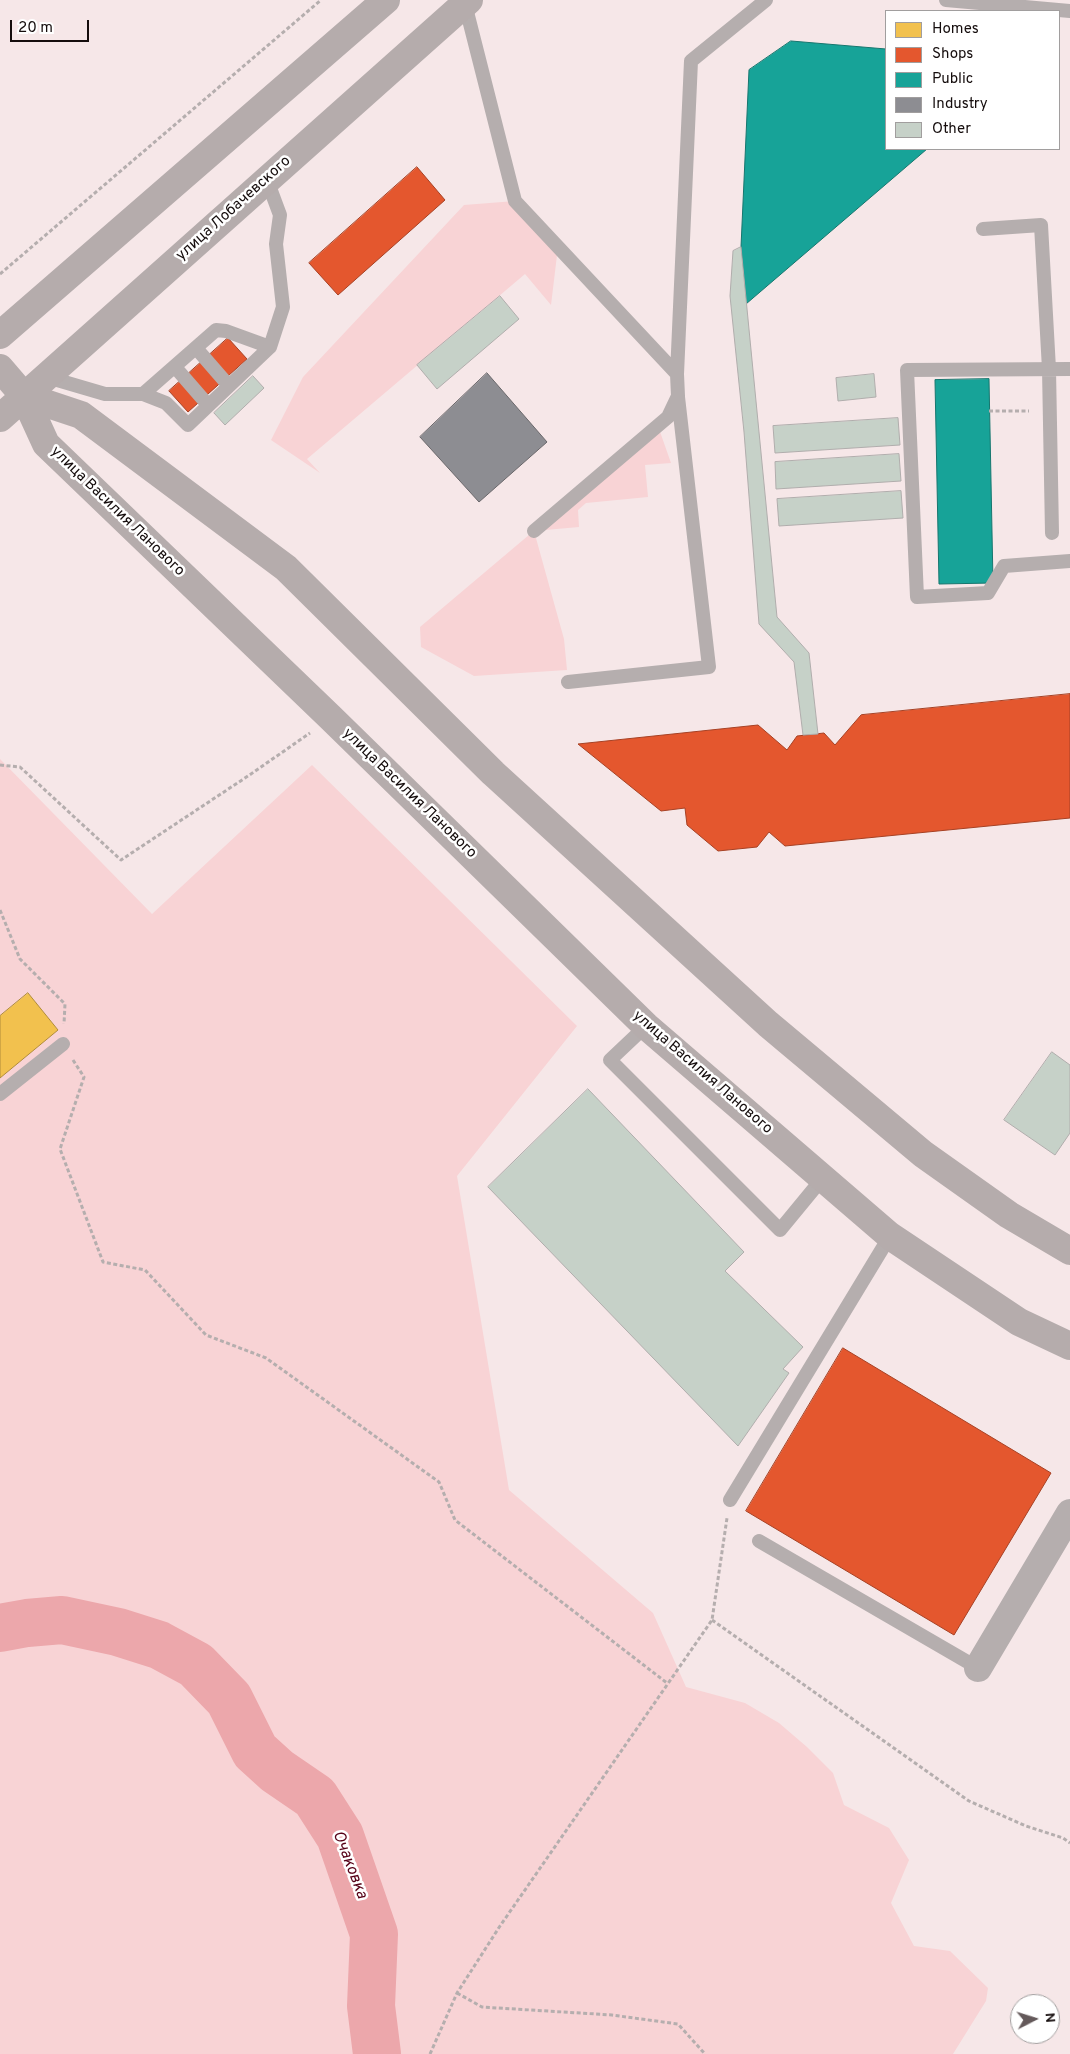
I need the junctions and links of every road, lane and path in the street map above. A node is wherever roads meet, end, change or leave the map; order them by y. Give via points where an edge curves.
1 (321, 0) edge
2 (386, 0) edge
3 (766, 0) edge
4 (946, 0) edge
5 (467, 2) edge
6 (1059, 10) edge
7 (267, 180) junction
8 (983, 229) dead end
9 (0, 274) edge
10 (0, 335) edge
11 (270, 347) junction
12 (196, 348) junction
13 (175, 367) junction
14 (0, 368) edge
15 (1049, 369) junction
16 (1070, 369) edge
17 (677, 374) junction
18 (47, 377) junction
19 (229, 386) junction
20 (143, 394) junction
21 (24, 396) junction
22 (678, 396) junction
23 (208, 405) junction
24 (990, 411) dead end
25 (1050, 412) junction
26 (0, 418) edge
27 (534, 531) dead end
28 (1052, 533) dead end
29 (1070, 560) edge
30 (568, 682) dead end
31 (331, 718) junction
32 (0, 765) edge
33 (0, 910) edge
34 (646, 1026) junction
35 (63, 1044) junction
36 (0, 1094) edge
37 (822, 1179) junction
38 (890, 1236) junction
39 (1070, 1251) edge
40 (1070, 1346) edge
41 (730, 1500) joint
42 (1070, 1513) edge
43 (760, 1541) dead end
44 (712, 1620) junction
45 (978, 1668) joint
46 (667, 1683) junction
47 (1070, 1843) edge
48 (457, 1993) junction
49 (430, 2054) edge
50 (706, 2054) edge

1 - 9 path
2 - 10 street
3 - 17 lane via 691,61
4 - 6 lane
5 - 7 street, улица Лобачевского
5 - 17 lane via 516,201
7 - 11 lane via 280,215 276,244 283,307
7 - 18 street, улица Лобачевского
8 - 15 lane via 1042,226
11 - 12 lane via 216,330
11 - 19 lane
12 - 13 lane
12 - 19 lane
13 - 20 lane
13 - 23 lane
14 - 21 street
15 - 16 lane
15 - 25 lane
15 - 29 lane via 907,370 917,597 988,593 1004,566
17 - 22 lane
18 - 20 lane via 105,394
18 - 21 street, улица Лобачевского
19 - 23 lane
20 - 23 lane via 166,402 188,425
21 - 26 street, улица Лобачевского
21 - 31 street, улица Василия Ланового via 46,444
21 - 39 street via 81,415 286,568 493,773 768,1024 923,1154 1009,1215
22 - 27 lane via 668,417
22 - 30 lane via 709,667
24 - 25 path
25 - 28 lane
31 - 32 path via 121,860 20,767
31 - 34 street, улица Василия Ланового
33 - 35 path via 20,959 65,1004
34 - 37 street, улица Василия Ланового
34 - 37 lane via 610,1060 780,1230
35 - 36 lane
35 - 46 path via 84,1077 60,1149 103,1262 145,1270 206,1336 266,1358 439,1482 455,1520
37 - 38 street, улица Василия Ланового
38 - 40 street, улица Василия Ланового via 1019,1322
38 - 41 lane
41 - 44 path
42 - 45 street
43 - 45 lane
44 - 46 path
44 - 47 path via 969,1801
46 - 48 path
48 - 49 path
48 - 50 path via 482,2007 612,2015 678,2024

